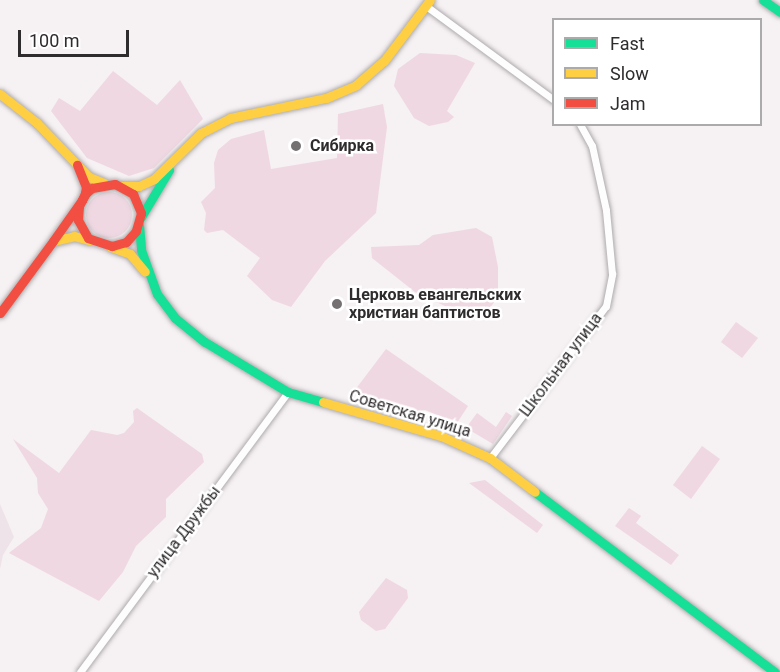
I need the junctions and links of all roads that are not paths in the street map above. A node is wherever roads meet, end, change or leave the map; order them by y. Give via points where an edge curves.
1 (764, 0) edge
2 (428, 3) edge
3 (780, 12) edge
4 (0, 94) edge
5 (552, 98) edge
6 (581, 126) edge
7 (177, 157) junction
8 (77, 165) junction
9 (107, 183) junction
10 (122, 186) junction
11 (82, 200) junction
12 (140, 222) junction
13 (53, 241) junction
14 (93, 242) junction
15 (105, 246) junction
16 (151, 281) junction
17 (0, 313) edge
18 (288, 392) junction
19 (490, 458) junction
20 (80, 672) edge
21 (775, 672) edge

1 - 3 main road
2 - 5 street
2 - 7 main road via 384,61 357,85 326,98 230,118
4 - 8 main road via 37,123
6 - 19 street, Школьная улица via 592,146 606,210 612,274 606,306
7 - 10 main road via 145,184
7 - 12 main road
8 - 9 main road via 94,180
8 - 11 main road via 86,181
9 - 10 main road
9 - 11 main road via 92,188
10 - 12 main road via 137,199
11 - 13 main road
11 - 14 main road via 80,226
12 - 15 main road via 126,242
12 - 16 main road via 141,250
13 - 14 main road via 74,236
13 - 17 main road
14 - 15 main road
15 - 16 main road, Советская улица via 130,254
16 - 18 main road, Советская улица via 184,326
18 - 19 main road, Советская улица via 441,436
18 - 20 street, улица Дружбы
19 - 21 main road, Советская улица

